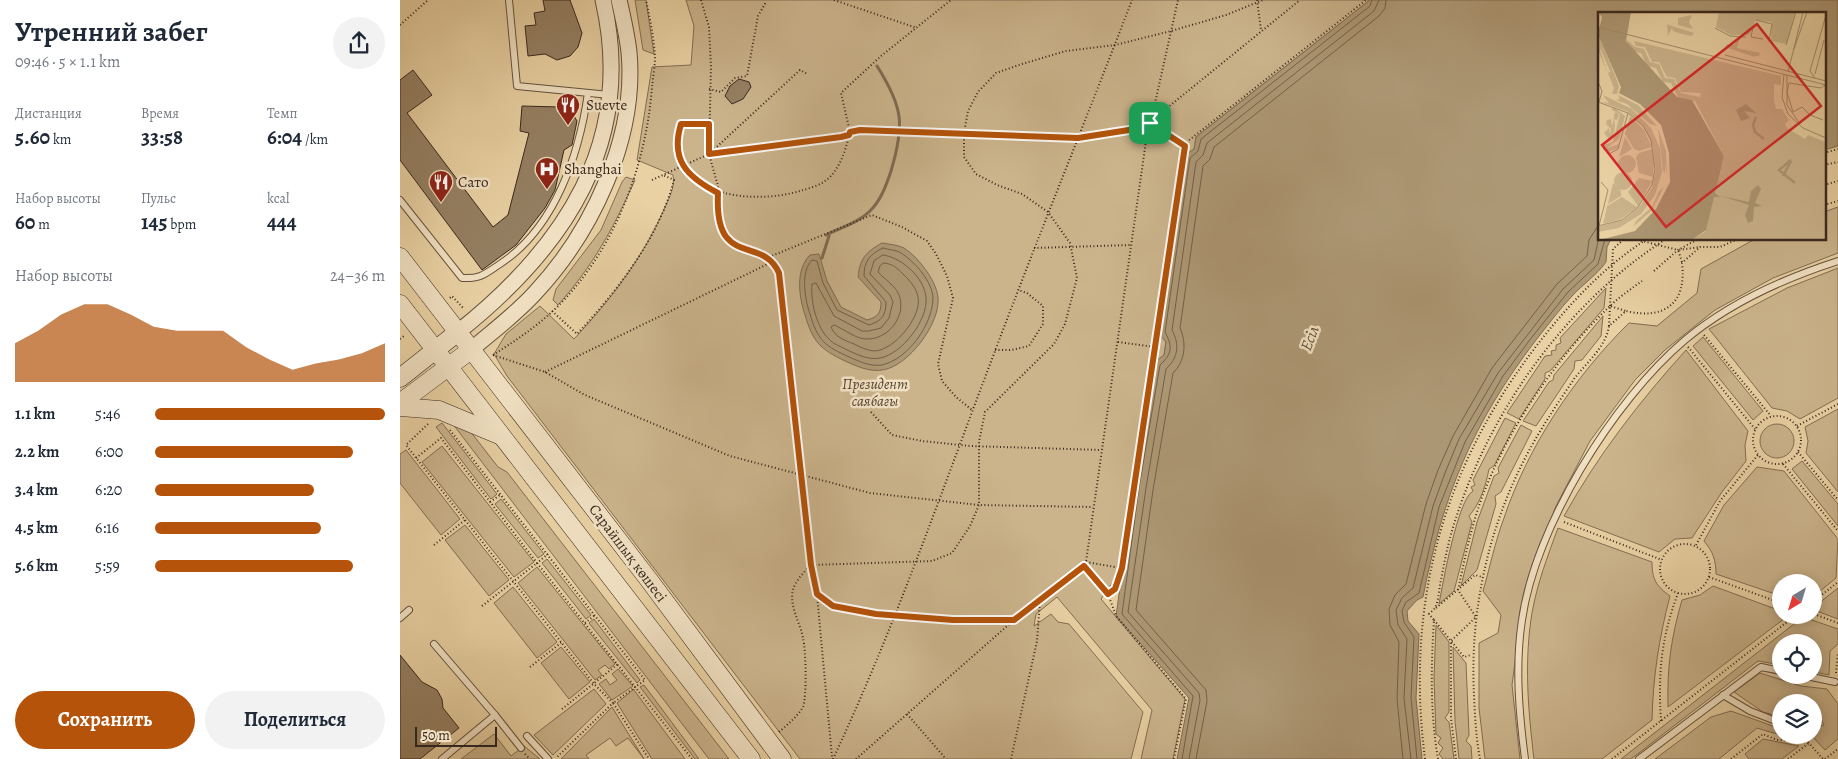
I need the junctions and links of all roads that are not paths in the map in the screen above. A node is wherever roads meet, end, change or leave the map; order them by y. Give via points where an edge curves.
1 (508, 0) edge
2 (603, 0) edge
3 (619, 0) edge
4 (588, 93) junction
5 (611, 96) junction
6 (400, 200) edge
7 (400, 257) edge
8 (1838, 261) edge
9 (400, 304) edge
10 (458, 332) junction
11 (472, 349) junction
12 (436, 350) junction
13 (448, 367) junction
14 (400, 378) edge
15 (400, 403) edge
16 (400, 407) edge
17 (502, 436) junction
18 (409, 610) dead end
19 (400, 618) edge
20 (434, 644) dead end
21 (1772, 669) edge
22 (1822, 679) edge
23 (1835, 682) road end
24 (1723, 695) junction
25 (495, 715) junction
26 (1772, 720) edge
27 (527, 736) dead end
28 (520, 748) dead end
29 (748, 755) edge
30 (442, 759) edge
31 (548, 759) edge
32 (782, 759) edge
33 (1525, 759) edge
34 (1639, 759) edge

1 - 4 lane via 517,86
2 - 5 street via 613,67
3 - 11 street via 629,70 625,111 609,176 585,227 567,255 534,294
4 - 5 lane
4 - 6 lane via 583,127 572,163 535,234 509,259 479,278 462,278
5 - 10 street via 594,161 566,219 514,283
7 - 10 main road, Сарайшық көшесі
8 - 33 lane via 1780,283 1731,309 1683,341 1638,389 1597,443 1555,518 1532,572 1522,620 1518,684
9 - 12 main road, Сарайшық көшесі
10 - 11 main road, Сарайшық көшесі
10 - 12 main road
11 - 13 main road
11 - 32 main road, Сарайшық көшесі via 771,733
12 - 13 main road, Сарайшық көшесі
12 - 14 main road
13 - 15 main road
13 - 17 main road, Сарайшық көшесі
16 - 17 main road via 439,410
17 - 29 main road, Сарайшық көшесі
18 - 19 lane
20 - 25 lane
21 - 24 lane via 1761,667
22 - 23 lane
24 - 26 lane
24 - 34 lane
25 - 28 lane
25 - 30 lane
27 - 31 lane

